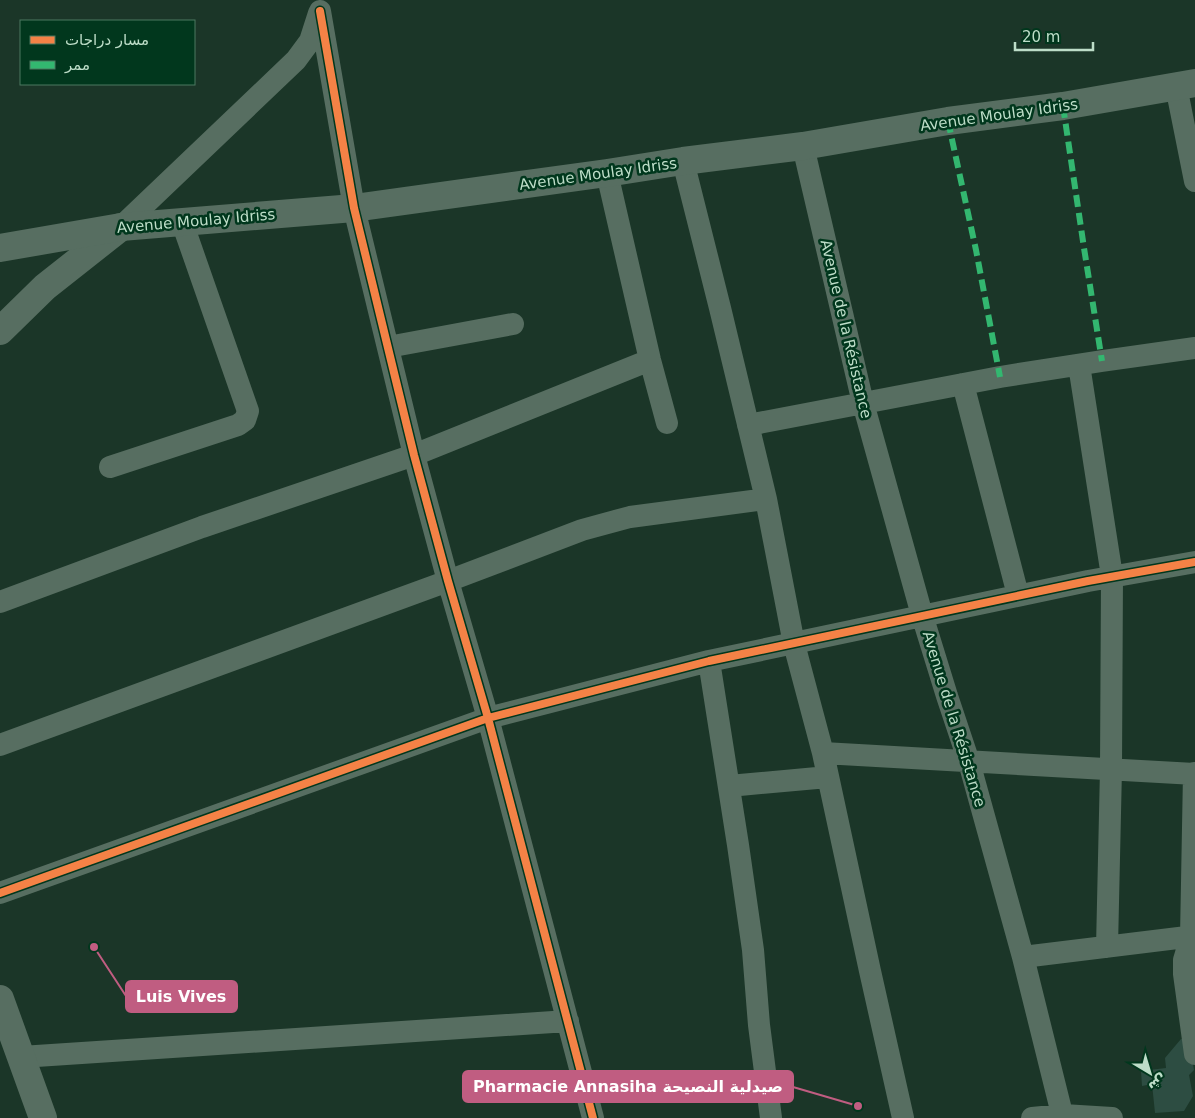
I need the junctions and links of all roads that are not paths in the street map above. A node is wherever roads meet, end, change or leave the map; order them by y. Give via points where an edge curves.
1 (320, 5) edge
2 (1185, 84) edge
3 (803, 146) junction
4 (683, 161) junction
5 (607, 174) junction
6 (1195, 181) edge
7 (354, 208) junction
8 (182, 222) junction
9 (121, 226) junction
10 (0, 248) edge
11 (513, 324) dead end
12 (0, 331) edge
13 (388, 347) junction
14 (1195, 348) edge
15 (650, 360) junction
16 (1079, 364) junction
17 (963, 384) junction
18 (863, 403) junction
19 (666, 423) dead end
20 (748, 424) junction
21 (414, 455) junction
22 (110, 467) dead end
23 (766, 499) junction
24 (1195, 562) edge
25 (1112, 576) junction
26 (448, 581) junction
27 (1018, 595) junction
28 (0, 602) edge
29 (922, 615) junction
30 (794, 644) junction
31 (709, 661) junction
32 (488, 718) junction
33 (0, 745) edge
34 (823, 753) junction
35 (969, 762) junction
36 (1111, 769) junction
37 (1195, 774) edge
38 (828, 777) junction
39 (729, 786) junction
40 (0, 893) edge
41 (1193, 936) edge
42 (1107, 947) junction
43 (1023, 957) junction
44 (0, 998) edge
45 (568, 1021) junction
46 (1195, 1054) edge
47 (21, 1057) junction
48 (1063, 1116) edge
49 (43, 1118) edge
50 (593, 1118) edge
51 (771, 1118) edge
52 (903, 1118) edge
53 (1032, 1118) edge
54 (1112, 1118) edge

1 - 7 street
1 - 9 street via 310,41 296,60
2 - 3 main road, Avenue Moulay Idriss
2 - 6 street
3 - 4 main road, Avenue Moulay Idriss
3 - 18 street, Avenue de la Résistance
4 - 5 main road, Avenue Moulay Idriss
4 - 20 street
5 - 7 main road, Avenue Moulay Idriss
5 - 15 street
7 - 8 main road, Avenue Moulay Idriss
7 - 13 street
8 - 9 main road, Avenue Moulay Idriss
8 - 22 street via 248,411 245,420 238,425
9 - 10 main road, Avenue Moulay Idriss
9 - 12 main road via 45,286
11 - 13 street
13 - 21 street
14 - 16 street
15 - 19 street
15 - 21 street
16 - 17 street
16 - 25 street
17 - 18 street
17 - 27 street
18 - 20 street
18 - 29 street, Avenue de la Résistance
20 - 23 street
21 - 26 street
21 - 28 street via 202,527
23 - 26 street via 630,517 582,530
23 - 30 street
24 - 25 street
25 - 27 street
25 - 36 street
26 - 32 street
26 - 33 street
27 - 29 street
29 - 30 street
29 - 35 street, Avenue de la Résistance
30 - 31 street
30 - 34 street
31 - 32 street
31 - 39 street
32 - 40 street
32 - 45 street
34 - 35 street
34 - 38 street
35 - 36 street
35 - 43 street, Avenue de la Résistance
36 - 37 street
36 - 42 street
37 - 41 street
38 - 39 street
38 - 52 street
39 - 51 street via 753,950
41 - 42 street
41 - 46 street via 1184,960 1184,974
42 - 43 street
43 - 48 street, Avenue de la Résistance
44 - 47 main road
45 - 47 street
45 - 50 street
47 - 49 main road
48 - 53 street
48 - 54 street

